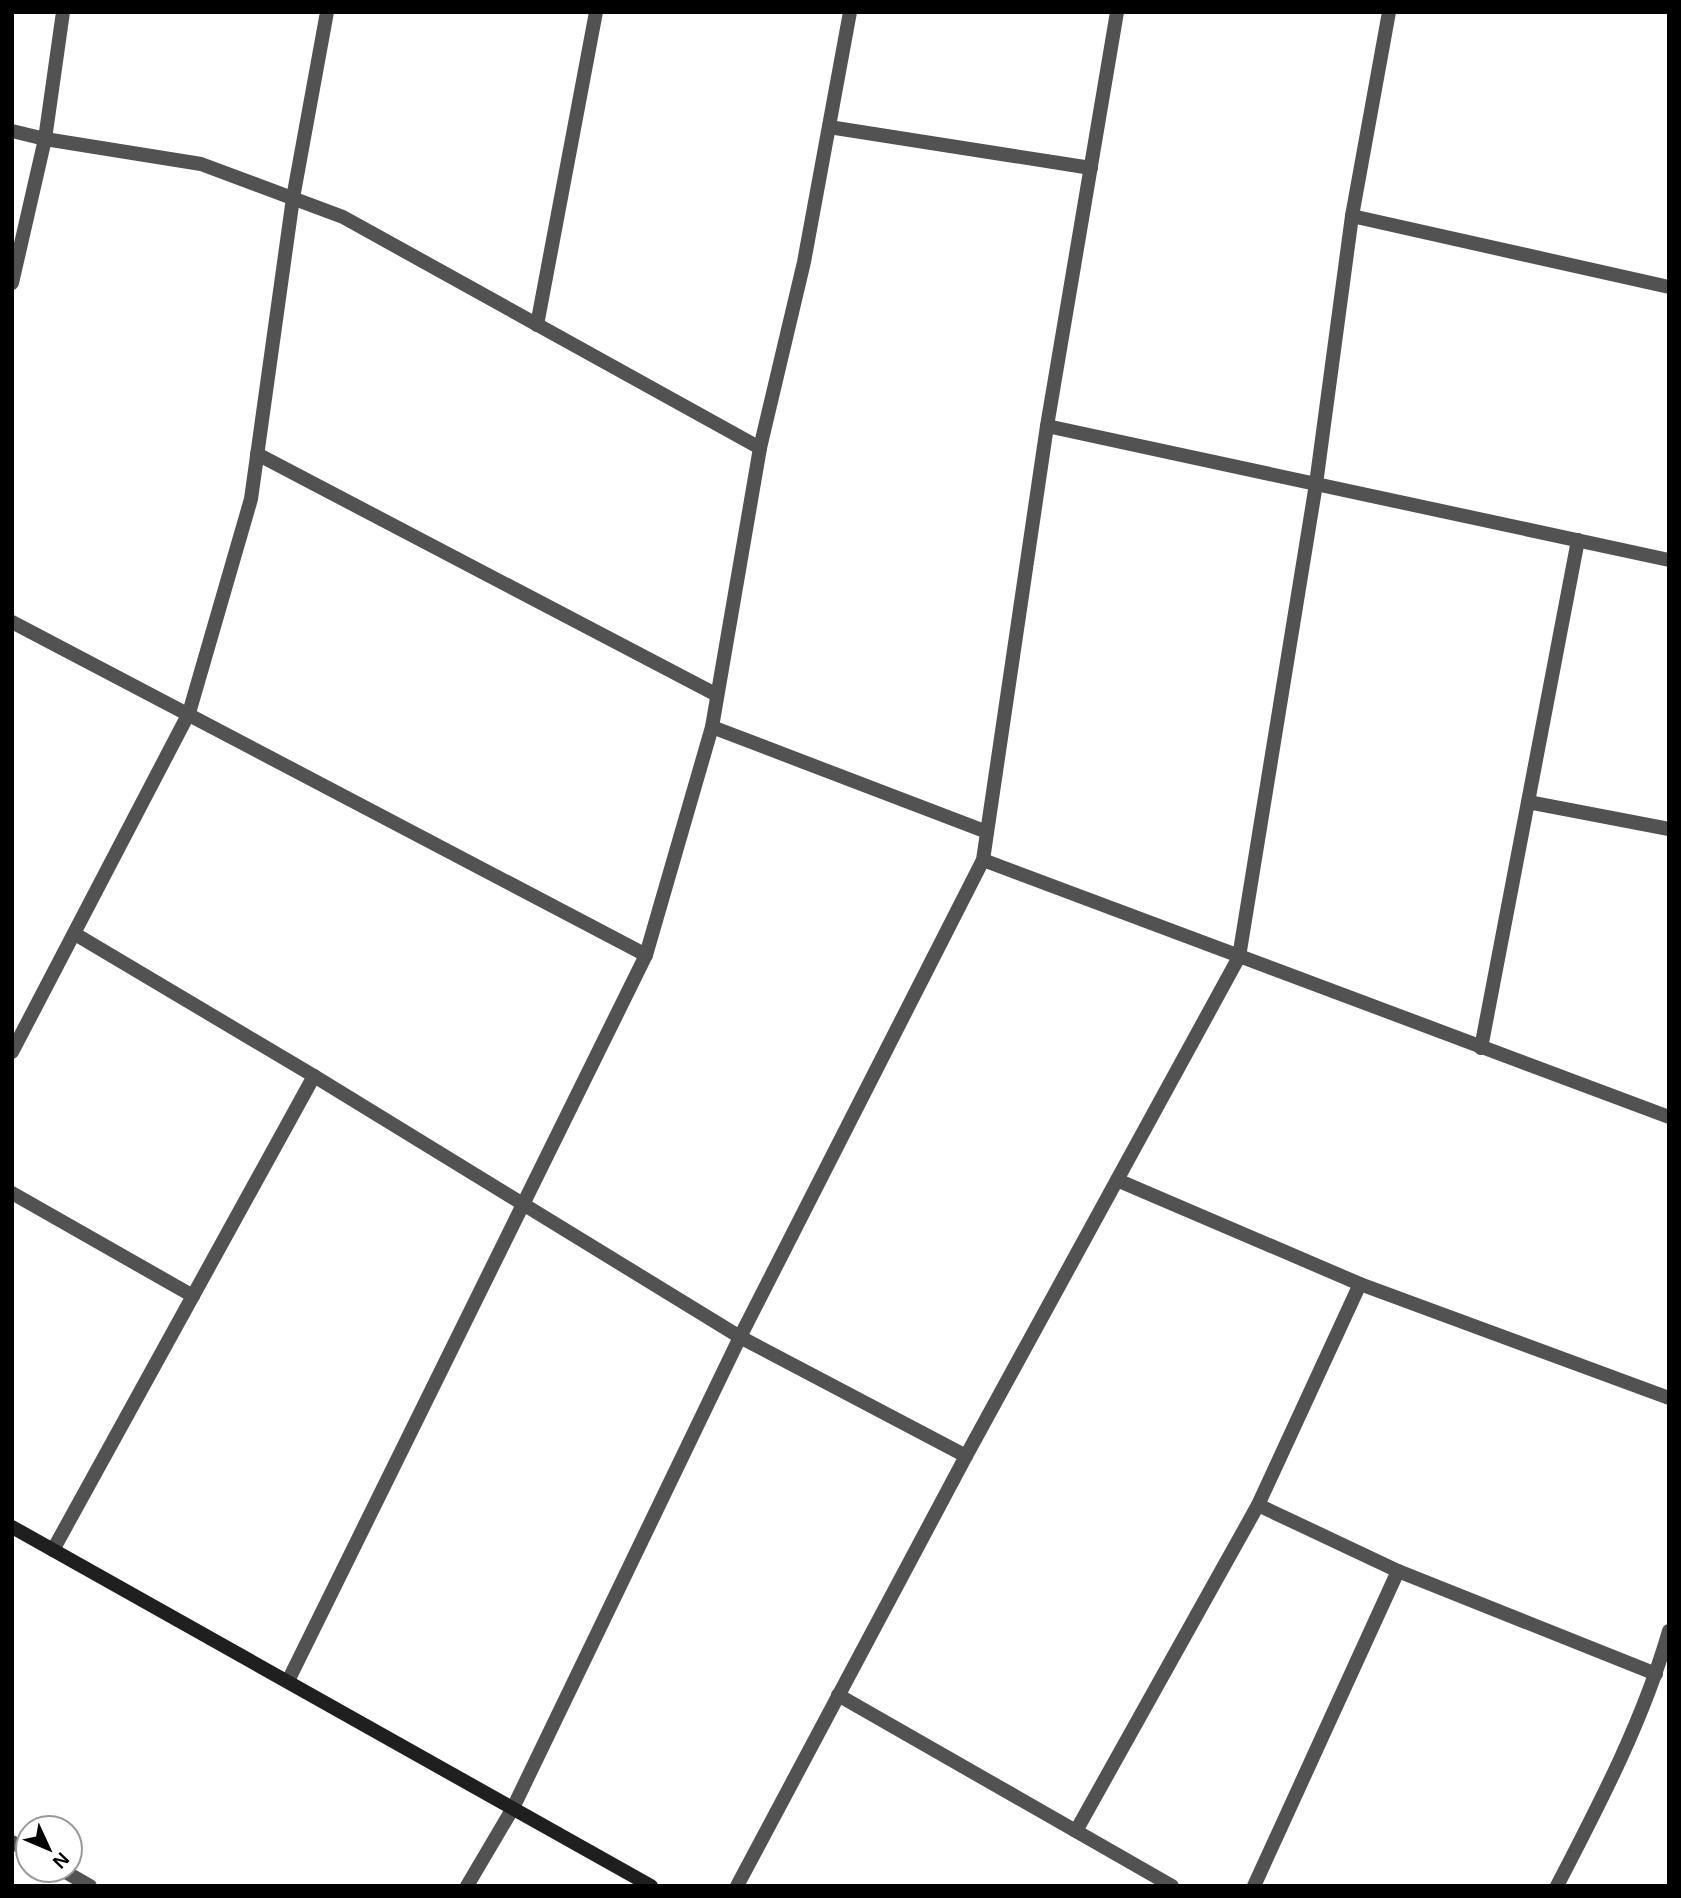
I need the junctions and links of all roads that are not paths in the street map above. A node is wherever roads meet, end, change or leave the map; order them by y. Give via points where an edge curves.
1 (63, 12) edge
2 (327, 12) edge
3 (596, 12) edge
4 (850, 12) edge
5 (1117, 12) edge
6 (1389, 12) edge
7 (829, 127) junction
8 (12, 131) edge
9 (45, 139) junction
10 (1091, 168) junction
11 (293, 198) junction
12 (1352, 216) junction
13 (12, 283) edge
14 (1669, 287) edge
15 (537, 325) junction
16 (1047, 426) junction
17 (760, 448) junction
18 (257, 454) junction
19 (1316, 484) junction
20 (1578, 540) junction
21 (1669, 560) edge
22 (12, 622) edge
23 (717, 695) junction
24 (189, 713) junction
25 (712, 727) junction
26 (1528, 802) junction
27 (1669, 829) edge
28 (988, 832) junction
29 (983, 860) junction
30 (75, 934) junction
31 (646, 955) junction
32 (1239, 957) junction
33 (1481, 1048) junction
34 (12, 1052) edge
35 (314, 1076) junction
36 (1669, 1117) edge
37 (1117, 1180) junction
38 (12, 1193) edge
39 (524, 1204) junction
40 (1360, 1284) junction
41 (193, 1296) junction
42 (740, 1337) junction
43 (1669, 1398) edge
44 (966, 1456) junction
45 (1258, 1505) junction
46 (12, 1527) edge
47 (53, 1550) junction
48 (1398, 1571) junction
49 (1669, 1631) edge
50 (1656, 1674) junction
51 (288, 1681) junction
52 (838, 1695) junction
53 (513, 1808) junction
54 (1076, 1831) junction
55 (467, 1886) edge
56 (651, 1886) edge
57 (737, 1886) edge
58 (1172, 1886) edge
59 (1254, 1886) edge
60 (1557, 1886) edge

1 - 9 street
2 - 11 street
3 - 15 street
4 - 7 street
5 - 10 street
6 - 12 street
7 - 10 street
7 - 17 street via 804,262
8 - 9 street
9 - 11 street via 201,164
9 - 13 street
10 - 16 street
11 - 15 street via 343,217
11 - 18 street
12 - 14 street
12 - 19 street
15 - 17 street
16 - 19 street
16 - 28 street
17 - 23 street
18 - 23 street
18 - 24 street via 251,499
19 - 20 street
19 - 32 street
20 - 21 street
20 - 26 street
22 - 24 street
23 - 25 street
24 - 30 street
24 - 31 street
25 - 28 street
25 - 31 street
26 - 27 street
26 - 33 street
28 - 29 street
29 - 32 street
29 - 42 street
30 - 34 street
30 - 35 street
31 - 39 street
32 - 33 street
32 - 37 street
33 - 36 street
35 - 39 street
35 - 41 street
37 - 40 street
37 - 44 street
38 - 41 street
39 - 42 street
39 - 51 street
40 - 43 street
40 - 45 street
41 - 47 street
42 - 44 street
42 - 53 street
44 - 52 street
45 - 48 street
45 - 54 street
46 - 47 street
47 - 51 street
48 - 50 street
48 - 59 street
49 - 50 street
50 - 60 street via 1613,1779
51 - 53 street
52 - 54 street
52 - 57 street
53 - 55 street
53 - 56 street
54 - 58 street

